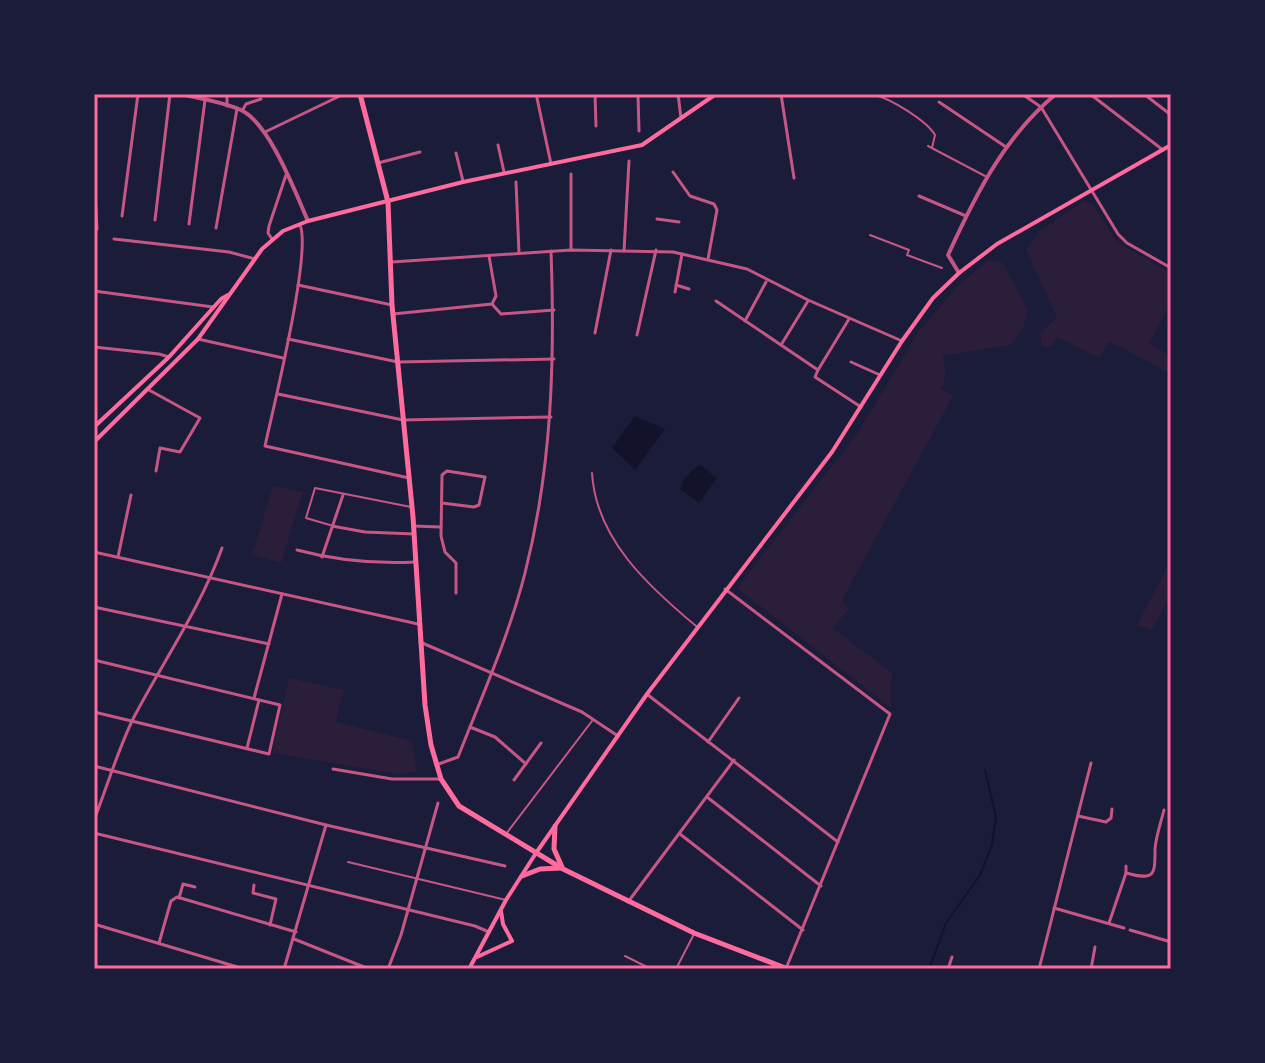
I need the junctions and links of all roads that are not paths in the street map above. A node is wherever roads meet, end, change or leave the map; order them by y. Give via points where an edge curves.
1 (138, 94) edge
2 (170, 94) edge
3 (181, 94) edge
4 (227, 94) edge
5 (344, 94) edge
6 (360, 94) edge
7 (595, 94) edge
8 (638, 94) edge
9 (678, 94) edge
10 (716, 94) edge
11 (781, 94) edge
12 (1022, 94) edge
13 (1056, 94) edge
14 (1090, 94) edge
15 (1144, 94) edge
16 (874, 95) edge
17 (537, 98) dead end
18 (261, 99) dead end
19 (205, 100) junction
20 (939, 102) dead end
21 (227, 106) junction
22 (1041, 107) junction
23 (239, 110) junction
24 (1171, 115) edge
25 (681, 118) junction
26 (596, 126) dead end
27 (639, 131) dead end
28 (264, 132) junction
29 (498, 145) dead end
30 (1171, 145) edge
31 (1006, 147) junction
32 (1163, 150) junction
33 (420, 152) dead end
34 (456, 153) dead end
35 (629, 161) dead end
36 (378, 163) junction
37 (551, 164) junction
38 (673, 172) dead end
39 (571, 174) dead end
40 (286, 175) junction
41 (504, 175) junction
42 (94, 177) edge
43 (986, 177) junction
44 (794, 178) dead end
45 (463, 182) junction
46 (516, 182) dead end
47 (1090, 189) junction
48 (919, 196) dead end
49 (94, 197) edge
50 (388, 202) junction
51 (122, 216) dead end
52 (966, 216) junction
53 (657, 219) dead end
54 (155, 220) dead end
55 (308, 221) junction
56 (679, 222) dead end
57 (189, 224) dead end
58 (299, 224) junction
59 (216, 228) dead end
60 (94, 229) edge
61 (870, 235) dead end
62 (114, 239) dead end
63 (272, 239) junction
64 (571, 250) junction
65 (611, 250) junction
66 (656, 250) junction
67 (551, 251) junction
68 (624, 251) junction
69 (519, 253) junction
70 (682, 254) junction
71 (489, 255) junction
72 (255, 259) junction
73 (708, 260) junction
74 (390, 262) junction
75 (942, 268) dead end
76 (1171, 268) edge
77 (959, 273) junction
78 (766, 280) junction
79 (298, 284) junction
80 (676, 285) junction
81 (689, 289) dead end
82 (94, 291) edge
83 (675, 292) dead end
84 (228, 295) junction
85 (808, 300) junction
86 (716, 301) dead end
87 (492, 304) junction
88 (392, 305) junction
89 (214, 307) junction
90 (554, 310) junction
91 (220, 311) junction
92 (393, 314) junction
93 (850, 317) junction
94 (745, 321) junction
95 (192, 333) junction
96 (595, 333) dead end
97 (637, 335) dead end
98 (198, 339) junction
99 (288, 339) junction
100 (902, 341) junction
101 (781, 345) junction
102 (94, 347) edge
103 (169, 357) junction
104 (283, 358) junction
105 (554, 359) junction
106 (178, 361) junction
107 (398, 362) junction
108 (851, 362) dead end
109 (818, 370) junction
110 (880, 375) junction
111 (149, 390) junction
112 (276, 393) junction
113 (861, 407) junction
114 (551, 417) junction
115 (403, 420) junction
116 (94, 427) edge
117 (94, 442) edge
118 (156, 471) dead end
119 (592, 473) dead end
120 (409, 478) junction
121 (131, 495) dead end
122 (343, 495) junction
123 (442, 503) junction
124 (412, 507) junction
125 (332, 526) junction
126 (413, 526) junction
127 (440, 527) junction
128 (414, 534) junction
129 (222, 548) dead end
130 (297, 550) dead end
131 (94, 552) edge
132 (118, 557) junction
133 (322, 557) junction
134 (415, 562) junction
135 (212, 576) junction
136 (725, 589) junction
137 (282, 593) junction
138 (456, 593) dead end
139 (94, 607) edge
140 (419, 624) junction
141 (187, 627) junction
142 (697, 627) junction
143 (420, 642) junction
144 (269, 644) junction
145 (94, 660) edge
146 (490, 673) junction
147 (159, 675) junction
148 (647, 694) junction
149 (739, 698) dead end
150 (257, 699) junction
151 (94, 712) edge
152 (594, 718) junction
153 (133, 719) junction
154 (469, 727) junction
155 (618, 736) junction
156 (708, 742) junction
157 (541, 743) dead end
158 (247, 748) junction
159 (734, 760) junction
160 (1091, 763) dead end
161 (526, 764) junction
162 (436, 765) junction
163 (94, 766) edge
164 (333, 769) dead end
165 (114, 771) junction
166 (441, 779) junction
167 (514, 780) dead end
168 (706, 797) junction
169 (438, 803) dead end
170 (1112, 809) dead end
171 (1164, 810) dead end
172 (1078, 816) junction
173 (94, 820) edge
174 (326, 825) junction
175 (555, 826) junction
176 (94, 833) edge
177 (679, 834) junction
178 (506, 835) junction
179 (838, 842) junction
180 (426, 847) junction
181 (536, 853) junction
182 (348, 862) dead end
183 (505, 866) dead end
184 (1126, 866) dead end
185 (563, 868) junction
186 (1126, 873) junction
187 (522, 876) junction
188 (417, 879) junction
189 (308, 883) junction
190 (254, 885) dead end
191 (821, 886) junction
192 (195, 887) dead end
193 (178, 898) junction
194 (506, 900) junction
195 (628, 902) junction
196 (501, 908) junction
197 (1054, 908) junction
198 (408, 909) junction
199 (1109, 923) junction
200 (94, 924) edge
201 (270, 925) junction
202 (1124, 928) dead end
203 (803, 930) junction
204 (1130, 930) dead end
205 (296, 932) junction
206 (489, 932) junction
207 (694, 933) junction
208 (294, 939) junction
209 (1171, 942) edge
210 (159, 943) junction
211 (1095, 947) dead end
212 (625, 956) dead end
213 (952, 957) dead end
214 (475, 958) junction
215 (94, 966) edge
216 (105, 969) edge
217 (244, 969) edge
218 (284, 969) edge
219 (369, 969) edge
220 (388, 969) edge
221 (469, 969) edge
222 (651, 969) edge
223 (676, 969) edge
224 (786, 969) edge
225 (948, 969) edge
226 (1039, 969) edge
227 (1091, 969) edge

1 - 51 street
2 - 54 street
3 - 19 street
4 - 21 street
5 - 28 street
6 - 36 main road
7 - 26 street
8 - 27 street
9 - 25 street
10 - 25 main road
11 - 44 street
12 - 22 street
13 - 22 street
14 - 32 street
15 - 24 street
16 - 43 lane via 928,125 935,135 930,147
17 - 37 street
18 - 23 street
19 - 21 street
19 - 57 street
20 - 31 street
21 - 23 street
22 - 31 street
22 - 47 street
23 - 28 street
23 - 59 street
25 - 37 main road via 642,145
28 - 40 street
29 - 41 street
30 - 32 main road
31 - 43 street
32 - 47 main road
33 - 36 street
34 - 45 street
35 - 68 street
36 - 50 main road
37 - 41 main road
38 - 73 street via 690,196 717,210
39 - 64 street
40 - 55 street
40 - 63 street via 268,229
41 - 45 main road
42 - 49 street
43 - 52 street
45 - 50 main road
46 - 69 street
47 - 76 street via 1127,243
47 - 77 main road
48 - 52 street
49 - 60 street
50 - 55 main road
50 - 74 main road
52 - 77 street via 948,255
53 - 56 street
55 - 58 main road
58 - 63 main road
58 - 79 street via 303,236
61 - 75 lane
62 - 72 street
63 - 72 main road
64 - 65 street
64 - 67 street
65 - 68 street
65 - 96 street
66 - 68 street
66 - 70 street
66 - 97 street
67 - 69 street
67 - 90 street
69 - 71 street
70 - 73 street
70 - 80 street
71 - 74 street
71 - 87 street via 496,296
72 - 84 main road
73 - 78 street via 747,269
74 - 88 main road
77 - 100 main road
78 - 85 street
78 - 94 street
79 - 88 street
79 - 99 street
80 - 81 street
80 - 83 street
82 - 89 street
84 - 89 main road
84 - 91 main road
85 - 93 street
85 - 101 street
86 - 94 street
87 - 90 street via 501,314
87 - 92 street
88 - 92 main road
89 - 91 main road
89 - 95 main road
90 - 105 street
91 - 98 main road
92 - 107 main road
93 - 100 street
93 - 109 street
94 - 101 street
95 - 98 main road
95 - 103 main road
98 - 104 street
98 - 106 main road
99 - 104 street
99 - 107 street
100 - 110 main road
101 - 109 street
102 - 103 street
103 - 106 main road
103 - 116 main road
104 - 112 street
105 - 107 street
105 - 114 street
106 - 111 main road
107 - 115 main road
108 - 110 street
109 - 113 street via 815,377
110 - 113 main road
111 - 117 main road
111 - 118 street via 200,418 180,452 160,448
112 - 115 street
112 - 120 street via 265,446
113 - 136 main road
114 - 115 street
114 - 146 street via 525,574
115 - 120 main road
119 - 142 lane via 596,502 618,547 657,593
120 - 124 main road
121 - 132 street
122 - 124 lane
122 - 125 street
122 - 125 lane via 315,488 306,518
123 - 123 street via 442,475 447,471 485,477 479,505
123 - 127 street
124 - 126 main road
125 - 128 street
125 - 133 street
126 - 127 street
126 - 128 main road
127 - 138 street via 445,552 456,563
128 - 134 main road
129 - 135 street
130 - 133 street
131 - 132 street
132 - 135 street
133 - 134 street via 372,564
134 - 140 main road
135 - 137 street
135 - 141 street
136 - 142 main road
136 - 179 street via 890,714
137 - 140 street
137 - 144 street
139 - 141 street
140 - 143 main road
141 - 144 street
141 - 147 street
142 - 148 main road
143 - 146 street
143 - 162 main road
144 - 150 street
145 - 147 street
146 - 152 street
146 - 154 street
147 - 150 street
147 - 153 street
148 - 155 main road
148 - 156 street
149 - 156 street
150 - 158 street
150 - 158 street via 280,705 269,754
151 - 153 street
152 - 155 street
152 - 178 lane
153 - 158 street
153 - 165 street
154 - 161 street via 495,737
154 - 162 street via 458,757
155 - 175 main road
156 - 159 street
157 - 161 street
159 - 168 street
159 - 179 street
160 - 172 street
161 - 167 street
162 - 166 main road
163 - 165 street
164 - 166 street via 392,779
165 - 173 street
165 - 174 street
166 - 178 main road via 459,806
168 - 177 street
168 - 191 street
169 - 180 street
170 - 172 street via 1106,822
171 - 186 street via 1153,873 1142,878
172 - 197 street
174 - 180 street
174 - 189 street
175 - 181 main road
175 - 185 main road via 554,849
176 - 189 street
177 - 195 street
177 - 203 street
178 - 181 main road
179 - 191 street
180 - 183 street
180 - 188 street
181 - 185 main road
181 - 187 main road
182 - 188 lane
184 - 186 street
185 - 187 main road
185 - 195 main road
186 - 199 street
187 - 194 main road
188 - 194 lane
188 - 198 street
189 - 198 street
189 - 205 street
190 - 201 street via 253,893 276,899
191 - 203 street
192 - 193 street via 183,884
193 - 201 street
193 - 210 street via 171,901
194 - 196 main road
195 - 207 main road
196 - 206 main road
196 - 214 main road via 512,941
197 - 199 street
197 - 226 street
198 - 206 street
198 - 220 street
199 - 202 street
200 - 210 street
201 - 205 street
203 - 224 street
204 - 209 street
205 - 208 street
206 - 214 main road
207 - 223 lane
207 - 224 main road
208 - 218 street
208 - 219 street
210 - 217 street
211 - 227 street
212 - 222 lane
213 - 225 street
214 - 221 main road
215 - 216 street

